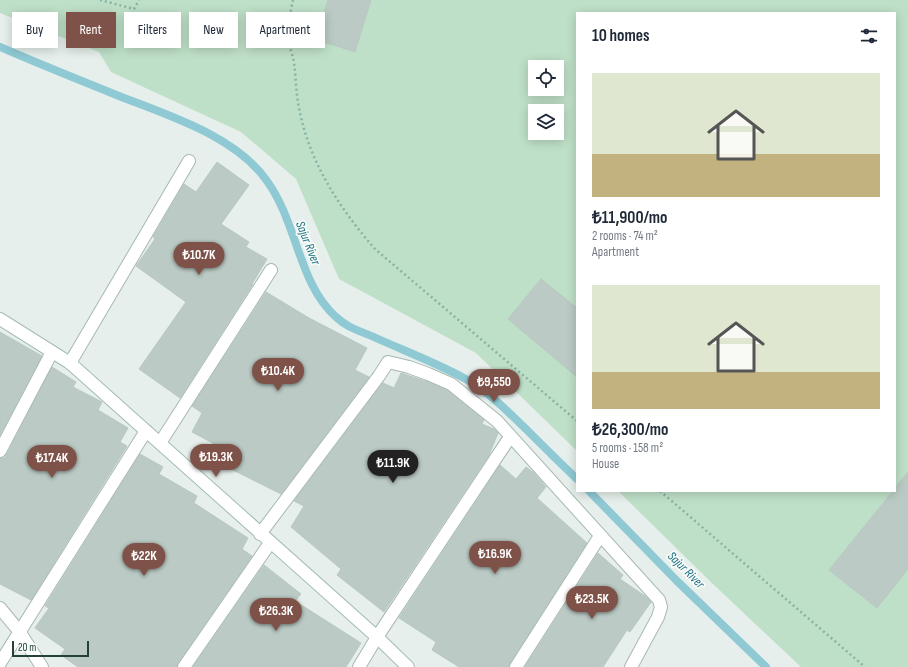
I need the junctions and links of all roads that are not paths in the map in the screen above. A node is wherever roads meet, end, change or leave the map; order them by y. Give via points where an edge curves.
1 (189, 161) dead end
2 (271, 270) dead end
3 (0, 319) edge
4 (52, 352) junction
5 (70, 363) junction
6 (146, 430) junction
7 (510, 437) junction
8 (160, 443) junction
9 (0, 451) edge
10 (260, 534) junction
11 (600, 536) junction
12 (270, 543) junction
13 (0, 608) edge
14 (20, 631) junction
15 (376, 637) junction
16 (0, 663) edge
17 (42, 667) edge
18 (184, 667) edge
19 (359, 667) edge
20 (408, 667) edge
21 (516, 667) edge
22 (632, 667) edge

1 - 5 street
2 - 8 street
3 - 4 street
4 - 5 street
4 - 9 street
5 - 6 street
6 - 8 street
6 - 14 street
7 - 10 street via 496,421 451,384 409,367 388,362
7 - 11 street
7 - 15 street
8 - 10 street
10 - 12 street
11 - 21 street
11 - 22 street via 659,600 661,607
12 - 15 street
12 - 18 street
13 - 14 street
14 - 16 street
14 - 17 street
15 - 19 street
15 - 20 street

